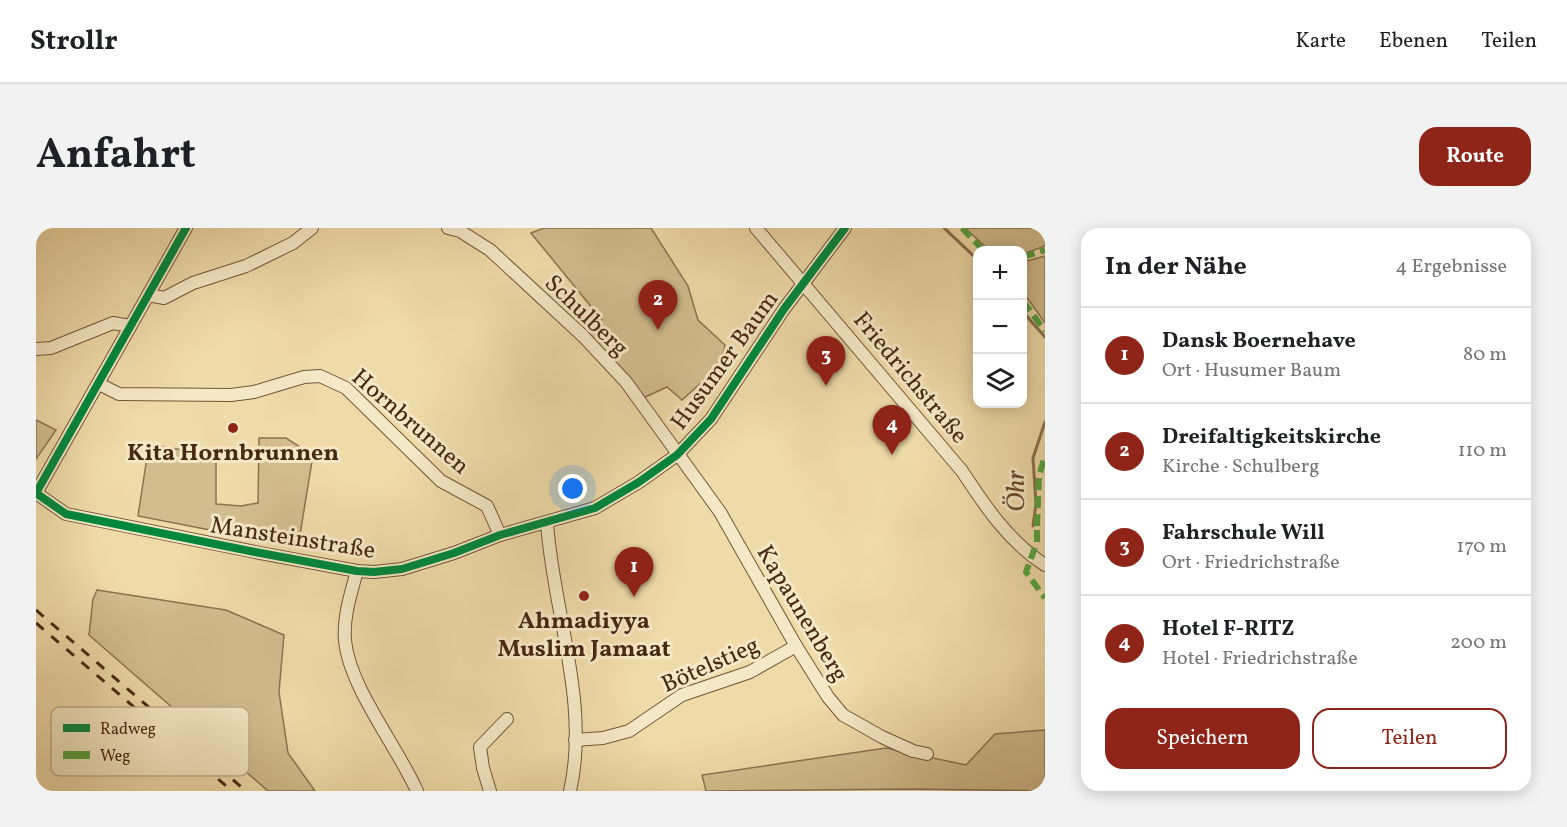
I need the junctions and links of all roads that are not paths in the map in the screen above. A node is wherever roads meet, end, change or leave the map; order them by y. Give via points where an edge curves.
1 (186, 228) edge
2 (309, 228) edge
3 (448, 228) edge
4 (756, 228) edge
5 (845, 228) edge
6 (804, 284) junction
7 (148, 295) junction
8 (130, 326) junction
9 (36, 348) edge
10 (99, 384) junction
11 (677, 455) junction
12 (36, 493) edge
13 (547, 523) junction
14 (500, 535) junction
15 (1045, 565) edge
16 (357, 571) junction
17 (796, 646) junction
18 (507, 719) dead end
19 (575, 740) junction
20 (927, 754) dead end
21 (417, 791) edge
22 (490, 791) edge
23 (570, 791) edge

1 - 7 street
2 - 7 street via 293,243 246,266 193,283 164,298
3 - 11 street, Schulberg via 490,250 583,336 626,382
4 - 6 street, Friedrichstraße
5 - 6 street, Husumer Baum
6 - 11 street, Husumer Baum via 711,419
6 - 15 street, Friedrichstraße via 962,471 989,511 1030,556
7 - 8 street
8 - 9 street via 113,323 51,348
8 - 10 street
10 - 12 street
10 - 14 street, Hornbrunnen via 119,394 231,395 320,376 346,388 441,481 487,506
11 - 13 street, Husumer Baum via 595,508
11 - 17 street, Kapaunenberg via 720,512
12 - 16 street, Mansteinstraße via 66,514
13 - 14 street, Mansteinstraße
13 - 19 street via 549,557 568,662
14 - 16 street, Mansteinstraße via 402,569
16 - 21 street via 347,611 345,639 350,666
17 - 19 street, Bötelstieg via 750,672 682,695 629,731
17 - 20 street, Kapaunenberg via 843,715 882,737
18 - 22 street via 480,747
19 - 23 street

